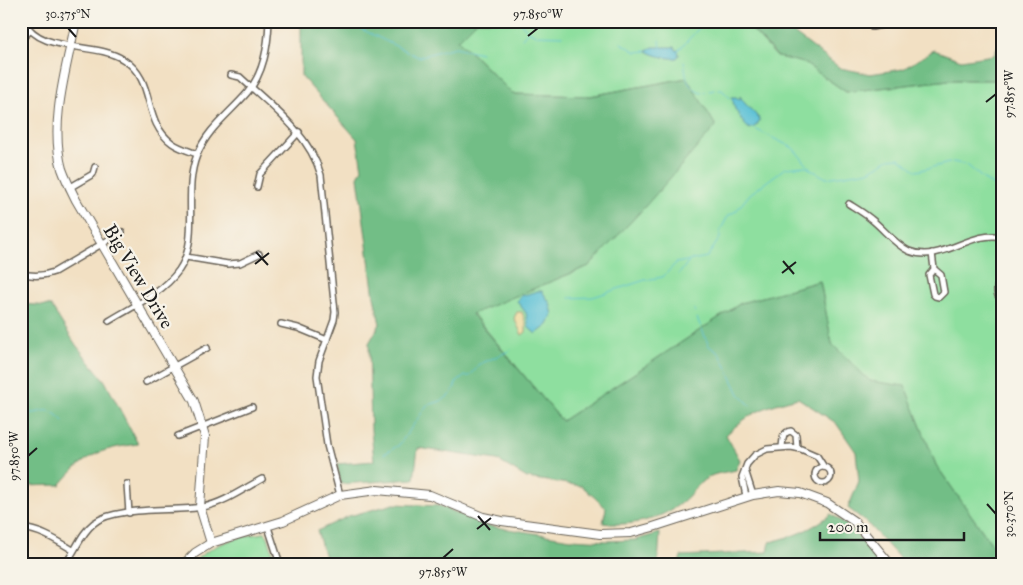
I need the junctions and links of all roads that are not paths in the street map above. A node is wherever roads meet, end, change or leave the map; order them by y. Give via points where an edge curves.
1 (24, 21) edge
2 (76, 21) edge
3 (268, 21) edge
4 (901, 21) edge
5 (872, 27) dead end
6 (30, 31) junction
7 (21, 39) edge
8 (71, 45) junction
9 (231, 76) dead end
10 (251, 88) junction
11 (299, 132) junction
12 (197, 154) junction
13 (95, 167) dead end
14 (257, 187) dead end
15 (69, 188) junction
16 (849, 204) dead end
17 (26, 214) dead end
18 (21, 219) edge
19 (122, 232) dead end
20 (1002, 237) edge
21 (102, 243) junction
22 (932, 253) junction
23 (259, 254) dead end
24 (186, 256) junction
25 (934, 269) junction
26 (1002, 272) edge
27 (21, 273) edge
28 (1002, 301) edge
29 (137, 304) junction
30 (109, 320) dead end
31 (281, 324) dead end
32 (328, 340) junction
33 (207, 348) dead end
34 (174, 367) junction
35 (146, 382) dead end
36 (252, 408) dead end
37 (203, 426) junction
38 (178, 436) dead end
39 (782, 448) junction
40 (797, 448) junction
41 (824, 467) dead end
42 (262, 479) dead end
43 (128, 484) dead end
44 (340, 495) junction
45 (749, 495) junction
46 (200, 507) junction
47 (129, 513) junction
48 (268, 527) junction
49 (21, 528) edge
50 (211, 543) junction
51 (73, 550) junction
52 (65, 564) edge
53 (184, 564) edge
54 (280, 564) edge
55 (890, 564) edge

1 - 6 street
2 - 8 street, Big View Drive
3 - 10 street via 266,52
4 - 5 street
6 - 7 street
6 - 8 street via 47,41
8 - 12 street via 125,60 142,80 158,128 174,145
8 - 15 street, Big View Drive via 58,123 58,148
9 - 10 street via 240,77
10 - 11 street
10 - 12 street via 212,130
11 - 14 street via 260,174
11 - 32 street via 314,155 321,175 335,312
12 - 24 street via 189,189 190,234
13 - 15 street via 93,174
15 - 21 street, Big View Drive
16 - 22 street via 900,245 917,253
17 - 18 street
19 - 21 street
20 - 22 street via 984,236
21 - 27 street via 50,274 35,276
21 - 29 street, Big View Drive
22 - 25 street
23 - 24 street via 240,263 228,264
24 - 29 street via 179,270 162,288
25 - 25 street via 929,275 932,294 939,297 944,292 942,275
26 - 28 street via 996,291
29 - 30 street
29 - 34 street, Big View Drive
31 - 32 street
32 - 44 street via 319,361 317,383 327,446
33 - 34 street
34 - 35 street
34 - 37 street, Big View Drive via 194,400
36 - 37 street
37 - 38 street
37 - 46 street, Big View Drive
39 - 40 street
39 - 40 street via 784,433 791,431 796,435
39 - 45 street via 767,449 747,464 742,477
40 - 41 street via 817,456
42 - 46 street via 218,503
43 - 47 street
44 - 45 street via 376,490 430,494 483,517 600,534 653,527
44 - 48 street
45 - 55 street via 779,491 800,493 827,503 855,522
46 - 47 street
46 - 50 street, Big View Drive
47 - 51 street via 110,515 95,522
48 - 50 street
48 - 54 street
49 - 51 street via 47,534
50 - 53 street
51 - 52 street

